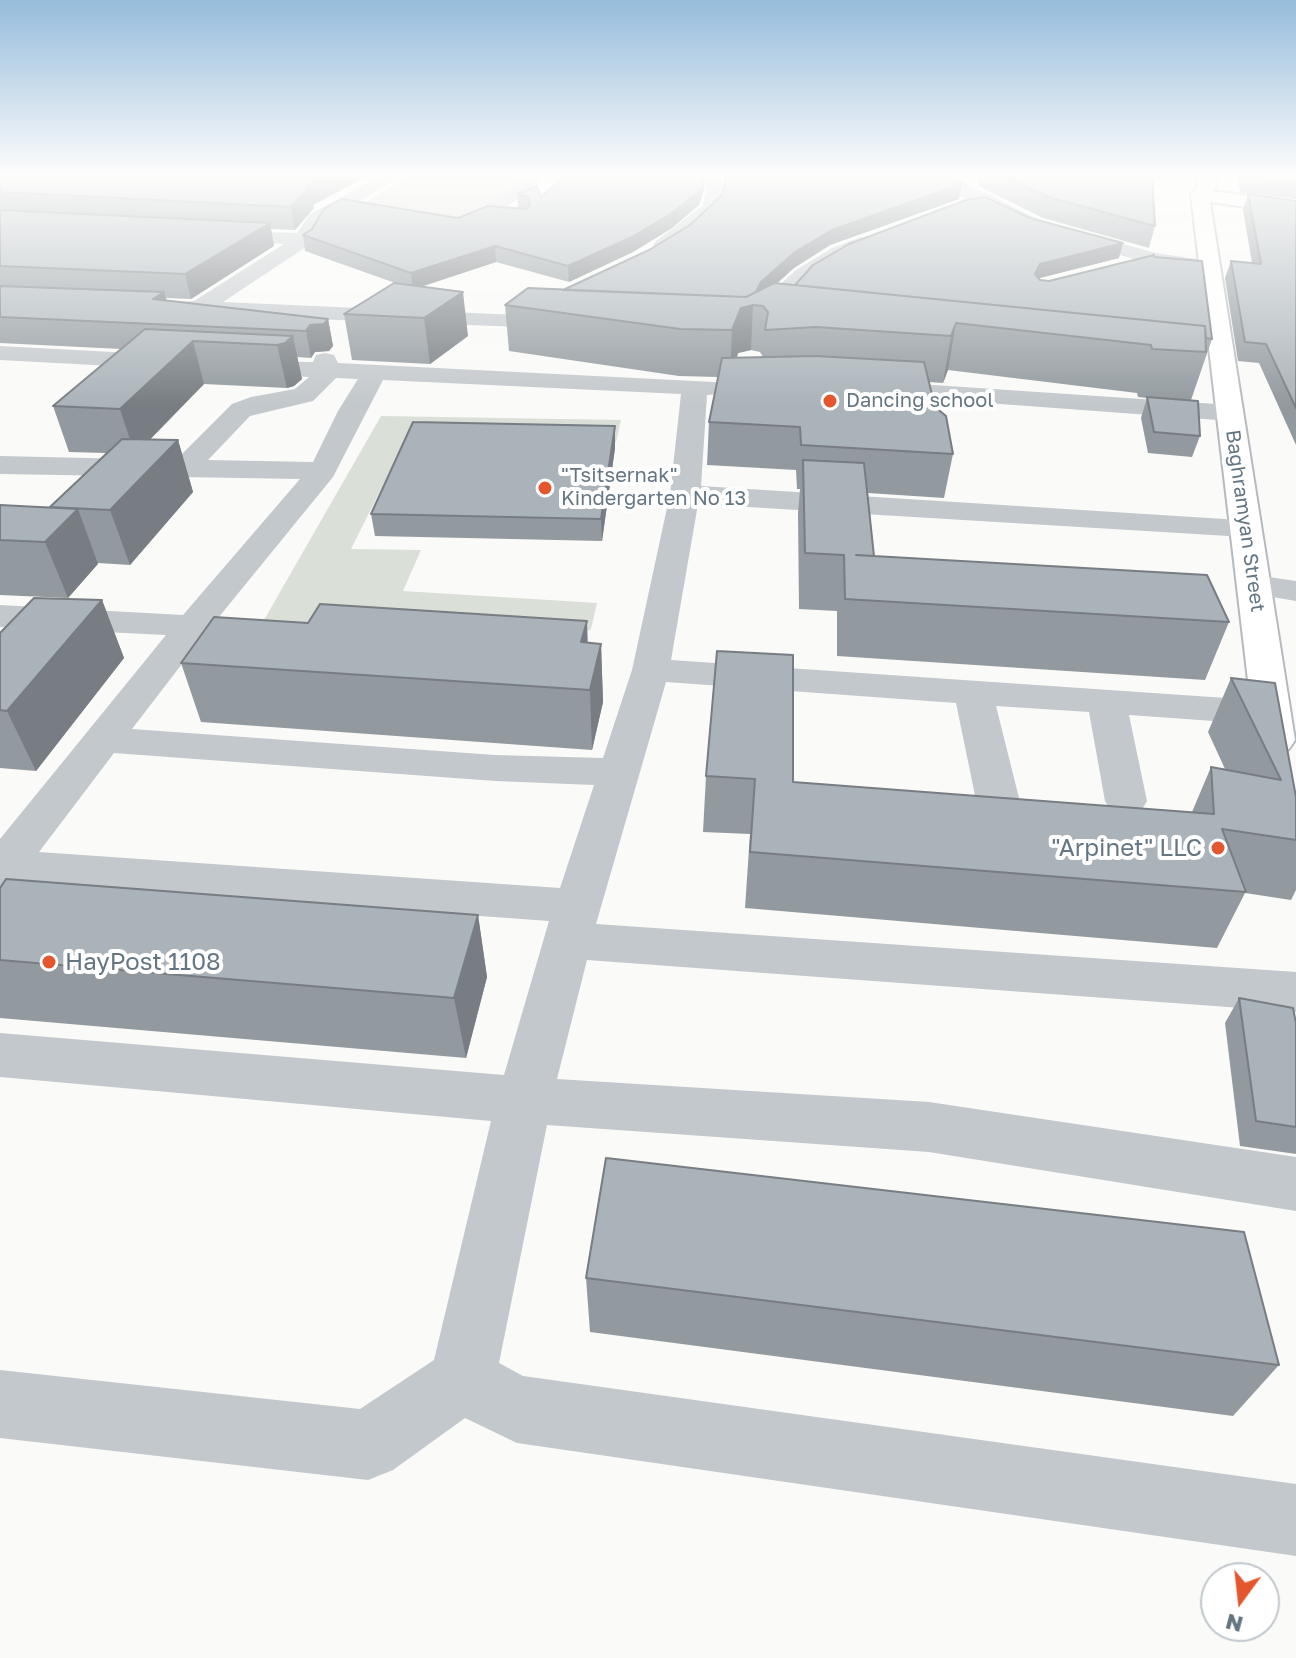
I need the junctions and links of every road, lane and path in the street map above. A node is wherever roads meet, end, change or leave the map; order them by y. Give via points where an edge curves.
1 (286, 251) edge
2 (653, 251) edge
3 (841, 251) edge
4 (1128, 251) edge
5 (1209, 251) edge
6 (641, 259) edge
7 (1155, 259) junction
8 (1210, 266) junction
9 (1108, 271) edge
10 (548, 301) edge
11 (154, 306) edge
12 (200, 307) junction
13 (376, 315) junction
14 (490, 321) junction
15 (585, 325) edge
16 (744, 332) edge
17 (0, 353) edge
18 (188, 363) edge
19 (1192, 364) edge
20 (220, 365) edge
21 (1224, 367) junction
22 (329, 371) junction
23 (374, 373) junction
24 (842, 387) edge
25 (932, 393) junction
26 (1231, 413) junction
27 (938, 421) edge
28 (0, 465) edge
29 (183, 469) junction
30 (323, 471) junction
31 (685, 494) junction
32 (1245, 528) junction
33 (1255, 585) junction
34 (1296, 591) edge
35 (192, 626) junction
36 (4, 632) edge
37 (651, 670) junction
38 (973, 692) junction
39 (1106, 700) junction
40 (1270, 713) junction
41 (102, 739) junction
42 (620, 772) junction
43 (1280, 776) edge
44 (1126, 801) dead end
45 (1000, 810) edge
46 (1, 866) edge
47 (573, 923) junction
48 (1296, 992) edge
49 (0, 1055) edge
50 (524, 1100) junction
51 (1296, 1184) edge
52 (462, 1380) junction
53 (0, 1404) edge
54 (1296, 1520) edge

1 - 12 street
2 - 6 street
3 - 16 street via 803,274 770,306 774,318
4 - 7 street
5 - 8 main road, Baghramyan Street
7 - 8 street
7 - 9 street
8 - 21 main road, Baghramyan Street
10 - 14 street
11 - 12 street
12 - 13 street
13 - 14 street
13 - 22 street via 325,353
14 - 15 street
17 - 18 street
19 - 21 street
20 - 22 street
21 - 26 main road, Baghramyan Street
22 - 23 street
22 - 29 street via 297,398 241,410
23 - 30 street
23 - 31 street via 735,385
24 - 25 street
25 - 26 street
25 - 27 street
26 - 32 main road, Baghramyan Street
28 - 29 street
29 - 30 street
30 - 35 street
31 - 32 street
31 - 37 street
32 - 33 main road, Baghramyan Street
33 - 34 street
33 - 40 main road, Baghramyan Street
35 - 36 street via 36,618
35 - 41 street
37 - 38 street
37 - 42 street
38 - 39 street
38 - 45 street
39 - 40 street
39 - 44 street
40 - 43 main road, Baghramyan Street
41 - 42 street
41 - 46 street
42 - 47 street
46 - 47 street
47 - 48 street
47 - 50 street
49 - 50 street
50 - 51 street via 929,1127
50 - 52 street
52 - 53 street via 368,1445
52 - 54 street via 517,1409

